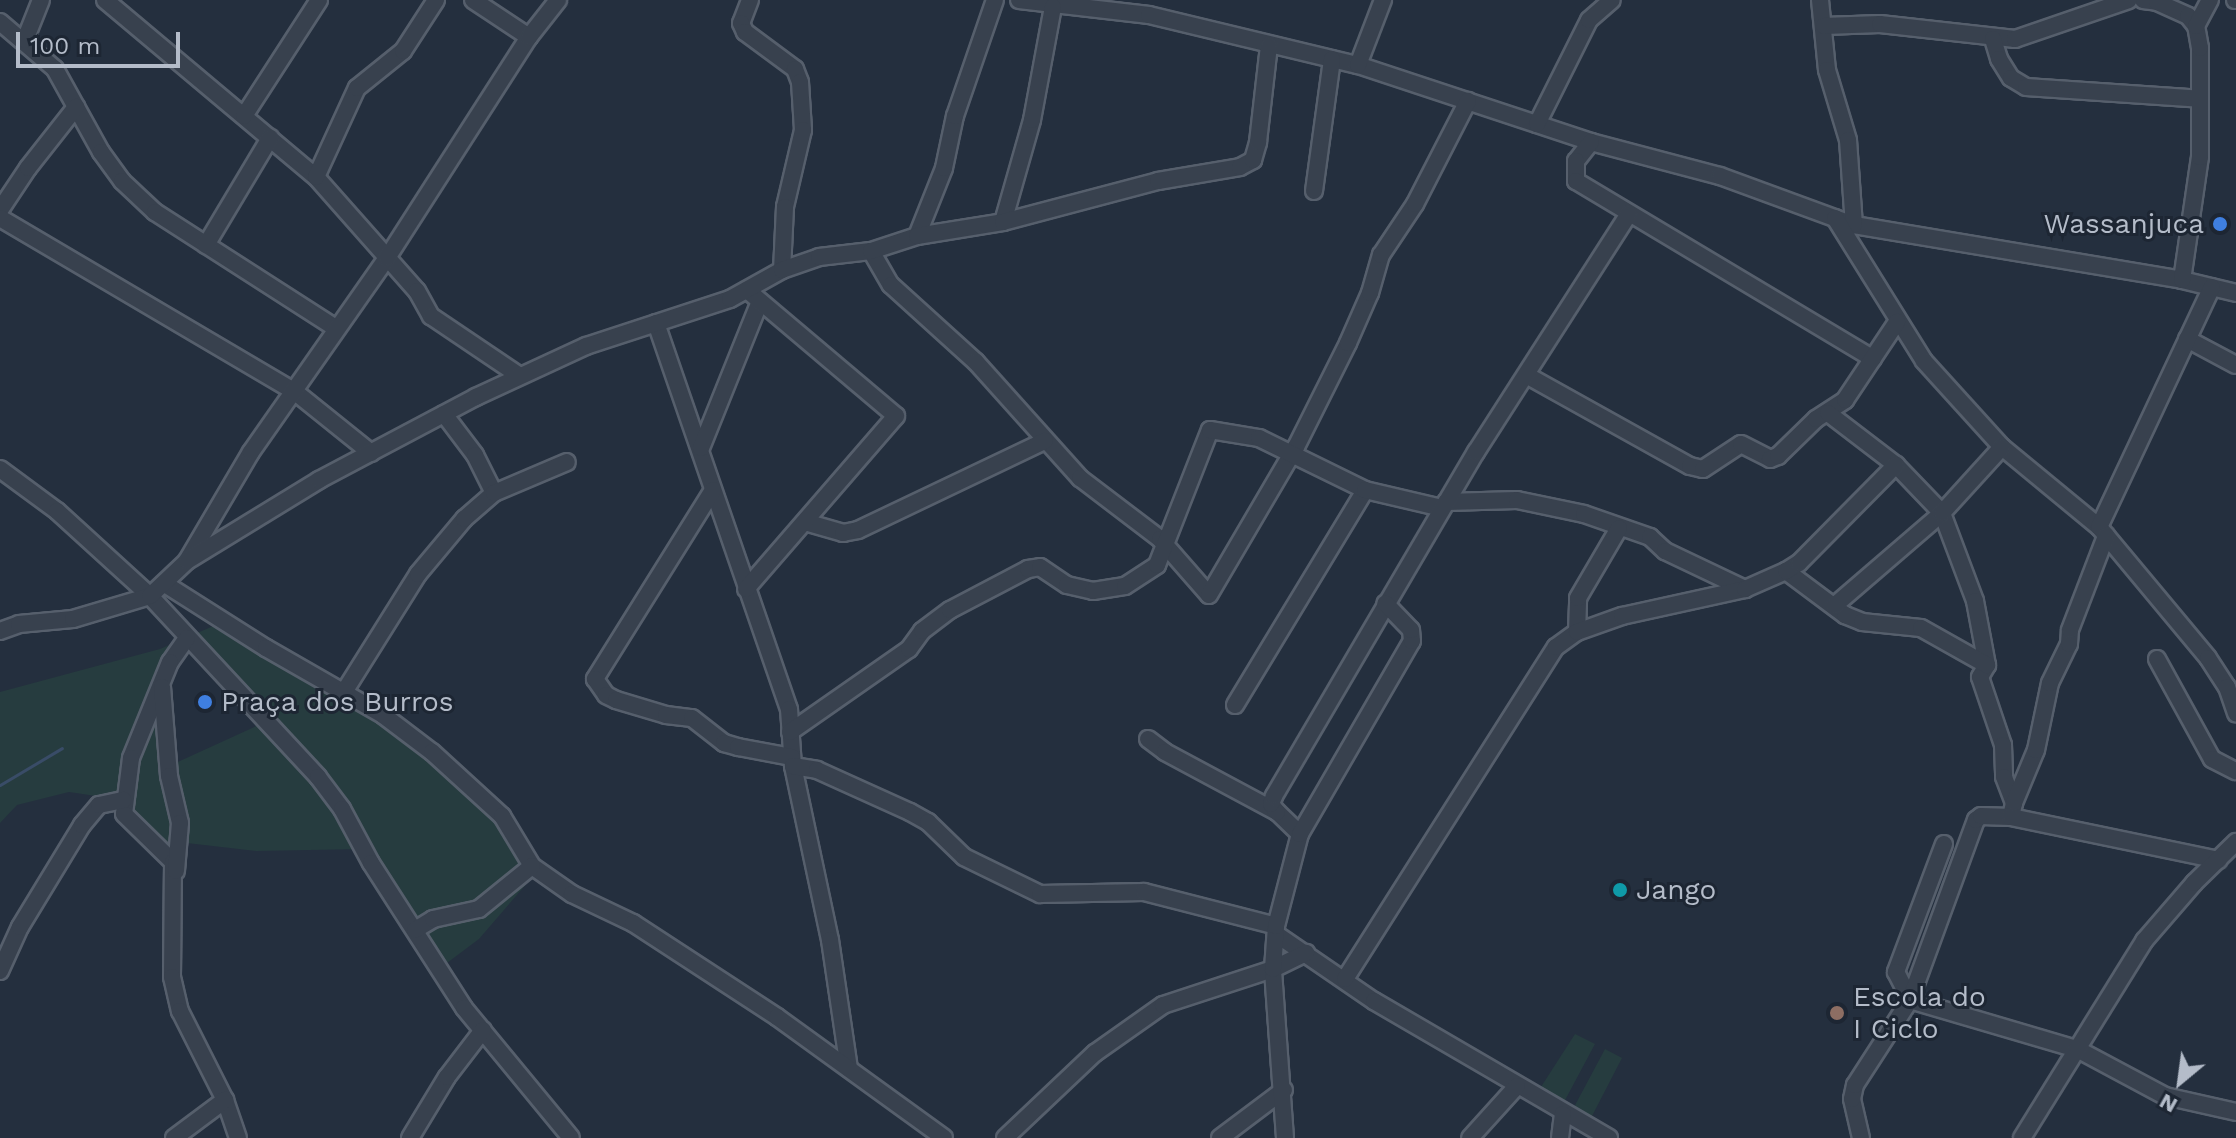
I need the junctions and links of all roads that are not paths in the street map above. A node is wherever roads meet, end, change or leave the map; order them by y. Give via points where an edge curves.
1 (105, 0) edge
2 (319, 0) edge
3 (436, 0) edge
4 (473, 0) edge
5 (558, 0) edge
6 (750, 0) edge
7 (995, 0) edge
8 (1019, 0) edge
9 (1383, 0) edge
10 (1612, 0) edge
11 (1820, 0) edge
12 (2129, 0) edge
13 (2143, 0) edge
14 (2210, 0) edge
15 (37, 2) edge
16 (1053, 7) junction
17 (0, 22) edge
18 (1824, 26) junction
19 (2196, 26) junction
20 (529, 37) junction
21 (1993, 39) junction
22 (25, 40) junction
23 (1269, 46) junction
24 (1332, 59) junction
25 (1358, 65) junction
26 (2200, 99) junction
27 (1468, 101) junction
28 (76, 107) junction
29 (244, 116) junction
30 (1537, 124) junction
31 (270, 138) junction
32 (1591, 142) junction
33 (316, 177) junction
34 (1314, 191) dead end
35 (0, 210) edge
36 (1629, 214) junction
37 (0, 218) edge
38 (1835, 218) junction
39 (1003, 222) junction
40 (1854, 225) junction
41 (917, 236) junction
42 (206, 245) junction
43 (871, 251) junction
44 (387, 258) junction
45 (782, 270) junction
46 (2182, 280) junction
47 (2212, 287) junction
48 (747, 290) junction
49 (2236, 293) edge
50 (760, 301) junction
51 (1897, 322) junction
52 (656, 323) junction
53 (337, 329) junction
54 (2187, 339) junction
55 (1873, 359) junction
56 (2236, 365) edge
57 (520, 376) junction
58 (1528, 376) junction
59 (294, 391) junction
60 (1828, 413) junction
61 (444, 414) junction
62 (1045, 441) junction
63 (2002, 447) junction
64 (701, 448) junction
65 (371, 453) junction
66 (1292, 454) junction
67 (567, 462) dead end
68 (1896, 465) junction
69 (0, 469) edge
70 (713, 490) junction
71 (1365, 490) junction
72 (494, 493) junction
73 (1444, 505) junction
74 (1942, 513) junction
75 (805, 522) junction
76 (1619, 528) junction
77 (2102, 532) junction
78 (1166, 545) junction
79 (187, 561) junction
80 (1786, 571) junction
81 (165, 584) junction
82 (746, 589) junction
83 (1745, 589) junction
84 (150, 596) junction
85 (1385, 603) junction
86 (1834, 606) junction
87 (0, 631) edge
88 (1577, 632) junction
89 (187, 638) junction
90 (2157, 659) dead end
91 (1987, 665) junction
92 (162, 683) junction
93 (344, 692) junction
94 (1235, 705) dead end
95 (2236, 713) edge
96 (790, 732) junction
97 (1148, 739) dead end
98 (792, 762) junction
99 (2236, 771) edge
100 (123, 800) junction
101 (2012, 810) junction
102 (1277, 812) junction
103 (1300, 834) junction
104 (2236, 842) edge
105 (1944, 844) dead end
106 (2219, 860) junction
107 (532, 866) junction
108 (176, 871) junction
109 (415, 930) junction
110 (1276, 930) junction
111 (1306, 953) junction
112 (1273, 969) junction
113 (0, 971) edge
114 (1345, 979) junction
115 (1910, 1000) junction
116 (483, 1030) junction
117 (2077, 1049) junction
118 (849, 1069) junction
119 (1517, 1086) junction
120 (1284, 1090) junction
121 (225, 1100) junction
122 (2236, 1112) edge
123 (1563, 1114) junction
124 (174, 1138) edge
125 (238, 1138) edge
126 (410, 1138) edge
127 (571, 1138) edge
128 (944, 1138) edge
129 (1005, 1138) edge
130 (1220, 1138) edge
131 (1285, 1138) edge
132 (1470, 1138) edge
133 (1560, 1138) edge
134 (1609, 1138) edge
135 (1861, 1138) edge
136 (2022, 1138) edge

1 - 29 street
2 - 29 street
3 - 33 street via 403,51 357,88
4 - 20 street
5 - 20 street
6 - 45 street via 741,23 745,32 795,69 800,82 803,130 785,207
7 - 41 street via 955,116 944,168
8 - 16 street
9 - 25 street
10 - 30 street via 1589,20
11 - 18 street
12 - 21 street via 2015,39
13 - 19 street via 2188,16
14 - 19 street
15 - 22 street
16 - 23 street via 1149,15
16 - 39 street via 1032,120
17 - 22 street
18 - 21 street via 1880,24
18 - 40 street via 1827,70 1848,140
19 - 26 street
20 - 44 street
21 - 26 street via 2011,78 2026,87
22 - 28 street via 55,69
23 - 24 street
23 - 39 street via 1253,160
24 - 25 street
24 - 34 street
25 - 27 street
26 - 46 street via 2200,157
27 - 30 street
27 - 66 street via 1415,204 1381,255 1348,343
28 - 35 street
28 - 42 street via 122,181 155,212
29 - 31 street
30 - 32 street
31 - 33 street
31 - 42 street
32 - 36 street via 1576,161 1576,181
32 - 38 street via 1720,176
33 - 44 street
36 - 55 street
36 - 58 street
37 - 59 street
38 - 40 street
38 - 51 street
39 - 41 street
40 - 46 street
41 - 43 street
42 - 53 street
43 - 45 street via 819,257
43 - 62 street via 891,285 976,362
44 - 53 street
44 - 57 street via 431,316
45 - 48 street
46 - 47 street
47 - 49 street
47 - 54 street
48 - 50 street
48 - 52 street
50 - 64 street
50 - 75 street via 896,416
51 - 55 street
51 - 63 street via 1934,373
52 - 57 street
52 - 64 street
53 - 59 street
54 - 56 street
54 - 77 street
55 - 60 street via 1845,400
57 - 61 street
58 - 60 street via 1703,469 1741,444 1770,459 1778,456
58 - 73 street
59 - 65 street
59 - 79 street
60 - 68 street
61 - 65 street
61 - 72 street via 475,455
62 - 75 street via 858,530 843,533
62 - 78 street via 1101,497
63 - 74 street
63 - 77 street
64 - 70 street
65 - 79 street
66 - 71 street
66 - 78 street via 1259,438 1210,430
66 - 78 street via 1209,595
67 - 72 street
68 - 74 street
68 - 80 street
69 - 84 street via 57,511
70 - 82 street
70 - 98 street via 595,679 616,700 692,718 724,743
71 - 73 street
71 - 94 street
72 - 93 street via 464,519 418,574
73 - 76 street via 1537,502
73 - 85 street
74 - 86 street
74 - 91 street via 1975,601
75 - 82 street
76 - 83 street via 1650,537 1665,551
76 - 88 street via 1578,598
77 - 95 street via 2208,658
77 - 101 street via 2069,644 2050,683 2036,750
78 - 96 street via 1157,565 1125,586 1093,591 1067,585 1040,567 1028,569 950,610 922,631 909,649
79 - 81 street
80 - 83 street
80 - 86 street
81 - 84 street
81 - 93 street
82 - 96 street via 783,689
83 - 88 street via 1622,616
84 - 87 street via 73,619
84 - 89 street
85 - 102 street via 1274,796 1271,804
85 - 103 street via 1411,630 1412,641
86 - 91 street via 1862,622 1921,628
88 - 114 street via 1556,647
89 - 92 street
89 - 109 street via 318,777
90 - 99 street via 2212,759
91 - 101 street via 1980,677 2003,745
92 - 100 street via 131,758
92 - 108 street via 169,776 180,823
93 - 107 street via 395,724 502,816
96 - 98 street
97 - 102 street
98 - 110 street via 910,812 964,857 1040,894 1144,892
98 - 118 street via 830,940
100 - 108 street via 124,814
100 - 113 street via 99,805 82,825 20,927
101 - 106 street
101 - 115 street via 1981,816 1973,825
102 - 103 street
103 - 110 street
104 - 106 street
105 - 115 street via 1896,972
106 - 117 street via 2144,941
107 - 109 street via 479,909 433,919
107 - 118 street via 572,894 633,923
108 - 121 street via 172,977 190,1036
109 - 116 street
110 - 111 street
110 - 112 street
111 - 112 street
111 - 114 street
112 - 120 street
112 - 129 street via 1163,1005 1095,1053
114 - 119 street
115 - 117 street
115 - 135 street via 1855,1085 1852,1099
116 - 126 street via 438,1089
116 - 127 street
117 - 122 street via 2165,1096
117 - 136 street
118 - 128 street
119 - 123 street
119 - 132 street
120 - 130 street
120 - 131 street
121 - 124 street
121 - 125 street
123 - 133 street
123 - 134 street

